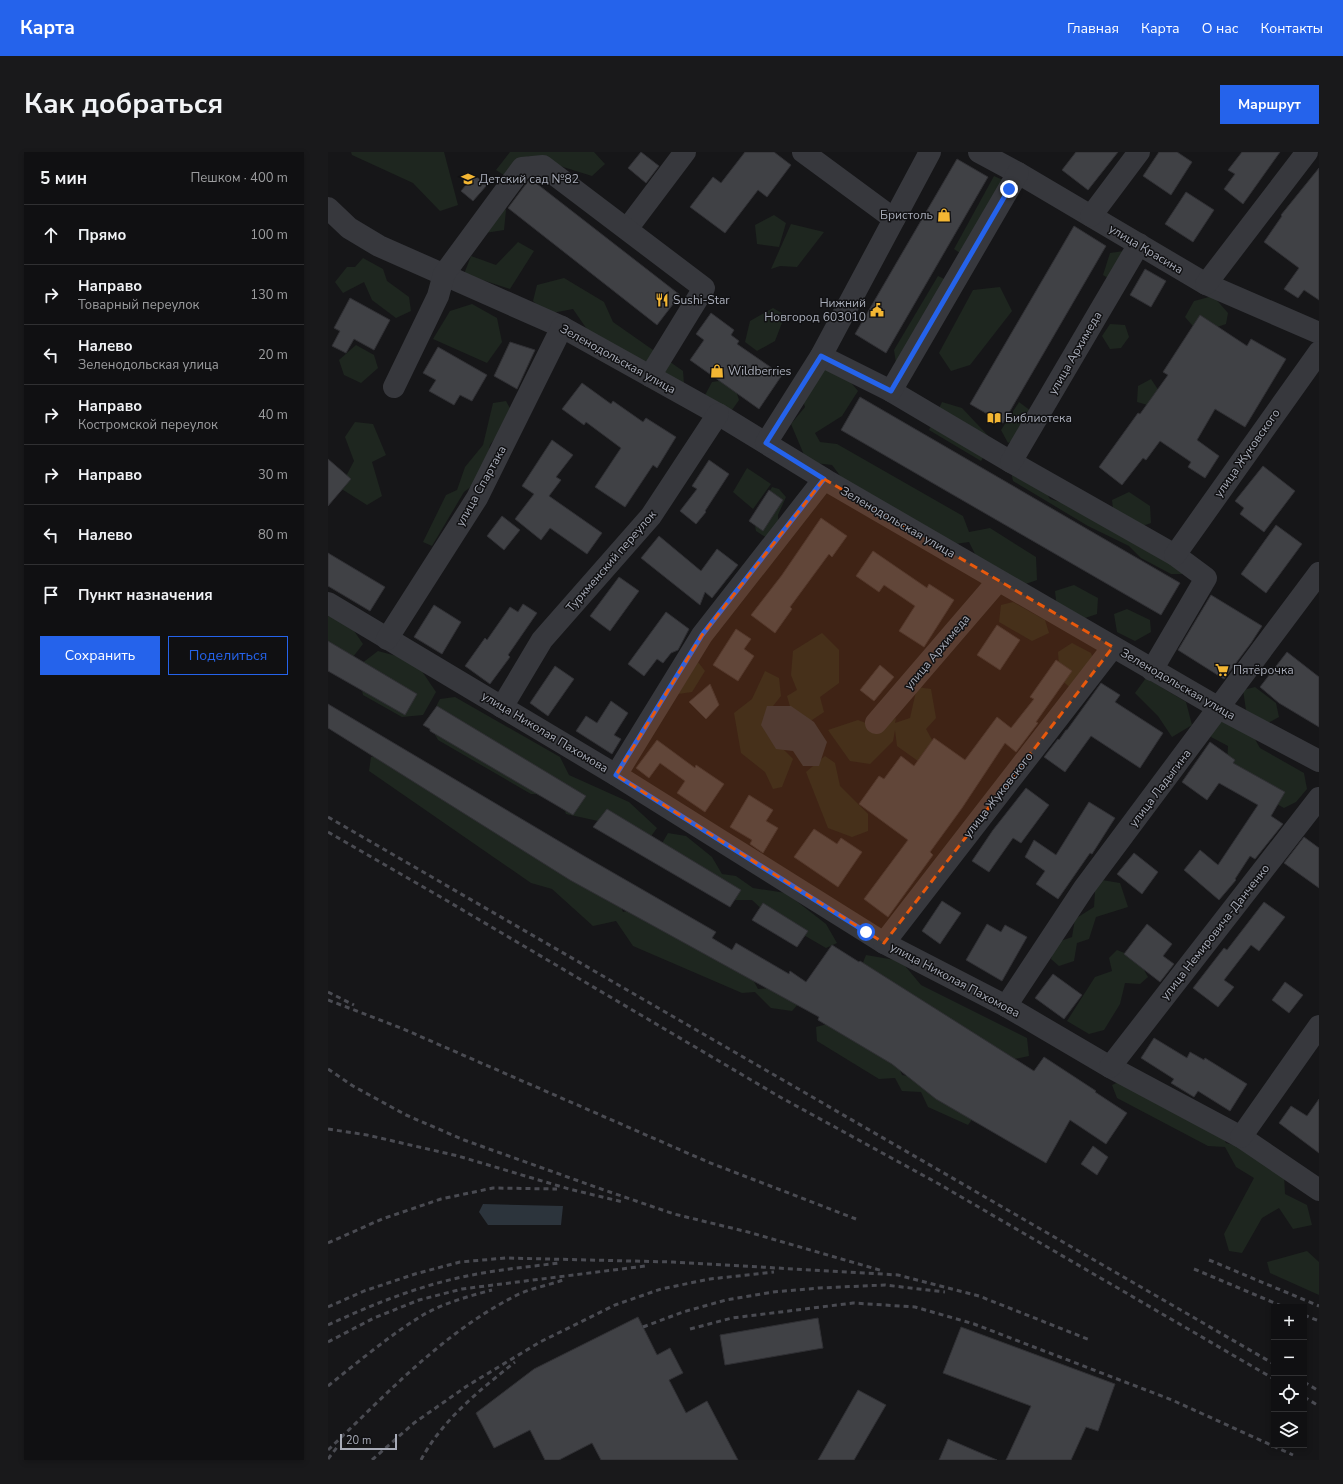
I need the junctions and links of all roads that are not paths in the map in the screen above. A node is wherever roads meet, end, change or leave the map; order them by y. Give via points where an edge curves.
1 (685, 152) edge
2 (803, 152) edge
3 (930, 152) edge
4 (979, 152) edge
5 (1139, 152) edge
6 (1307, 152) edge
7 (1018, 173) junction
8 (328, 208) edge
9 (1091, 216) junction
10 (894, 219) junction
11 (627, 229) junction
12 (1139, 244) junction
13 (444, 274) junction
14 (1206, 284) junction
15 (562, 327) junction
16 (1319, 333) edge
17 (1319, 352) edge
18 (821, 356) junction
19 (650, 376) junction
20 (394, 387) dead end
21 (891, 391) junction
22 (718, 414) junction
23 (766, 443) junction
24 (1011, 462) junction
25 (824, 479) junction
26 (1175, 554) junction
27 (1319, 573) edge
28 (998, 580) junction
29 (328, 603) edge
30 (387, 639) junction
31 (1113, 646) junction
32 (1152, 670) junction
33 (502, 707) junction
34 (1219, 708) junction
35 (876, 723) dead end
36 (1319, 761) edge
37 (616, 775) junction
38 (1319, 798) edge
39 (884, 943) junction
40 (1006, 1006) junction
41 (1319, 1026) edge
42 (1110, 1067) junction
43 (1241, 1137) junction
44 (1319, 1190) edge

1 - 11 street
2 - 10 street
3 - 10 street
4 - 7 street, улица Красина
5 - 9 street
6 - 14 street
7 - 9 street, улица Красина
7 - 21 street
8 - 13 street, Зеленодольская улица via 349,228 379,246
9 - 12 street, улица Красина
10 - 18 street
11 - 13 street via 543,166 522,168
11 - 19 street via 704,288
12 - 14 street, улица Красина
12 - 24 street, улица Архимеда
13 - 15 street, Зеленодольская улица
13 - 20 street via 438,296
14 - 16 street, улица Красина
15 - 19 street, Зеленодольская улица
15 - 30 street, улица Спартака via 477,498
17 - 26 street, улица Жуковского
18 - 21 street
18 - 23 street
19 - 22 street, Зеленодольская улица
21 - 24 street
22 - 23 street, Зеленодольская улица
22 - 33 street, Туркменский переулок via 651,516 542,640
23 - 25 street, Зеленодольская улица
24 - 26 street
25 - 28 street, Зеленодольская улица
25 - 37 street via 702,635
26 - 32 street via 1206,578
27 - 34 street, улица Ладыгина
28 - 31 street, Зеленодольская улица
28 - 35 street, улица Архимеда
29 - 30 street, улица Николая Пахомова
30 - 33 street, улица Николая Пахомова
31 - 32 street, Зеленодольская улица
31 - 39 street, улица Жуковского
32 - 34 street, Зеленодольская улица
33 - 37 street, улица Николая Пахомова
34 - 36 street, Зеленодольская улица
34 - 40 street, улица Ладыгина via 1084,888
37 - 39 street, улица Николая Пахомова
38 - 42 street, улица Немировича-Данченко
39 - 40 street, улица Николая Пахомова
40 - 42 street, улица Николая Пахомова
41 - 43 street
42 - 43 street, улица Николая Пахомова
43 - 44 street, улица Николая Пахомова

